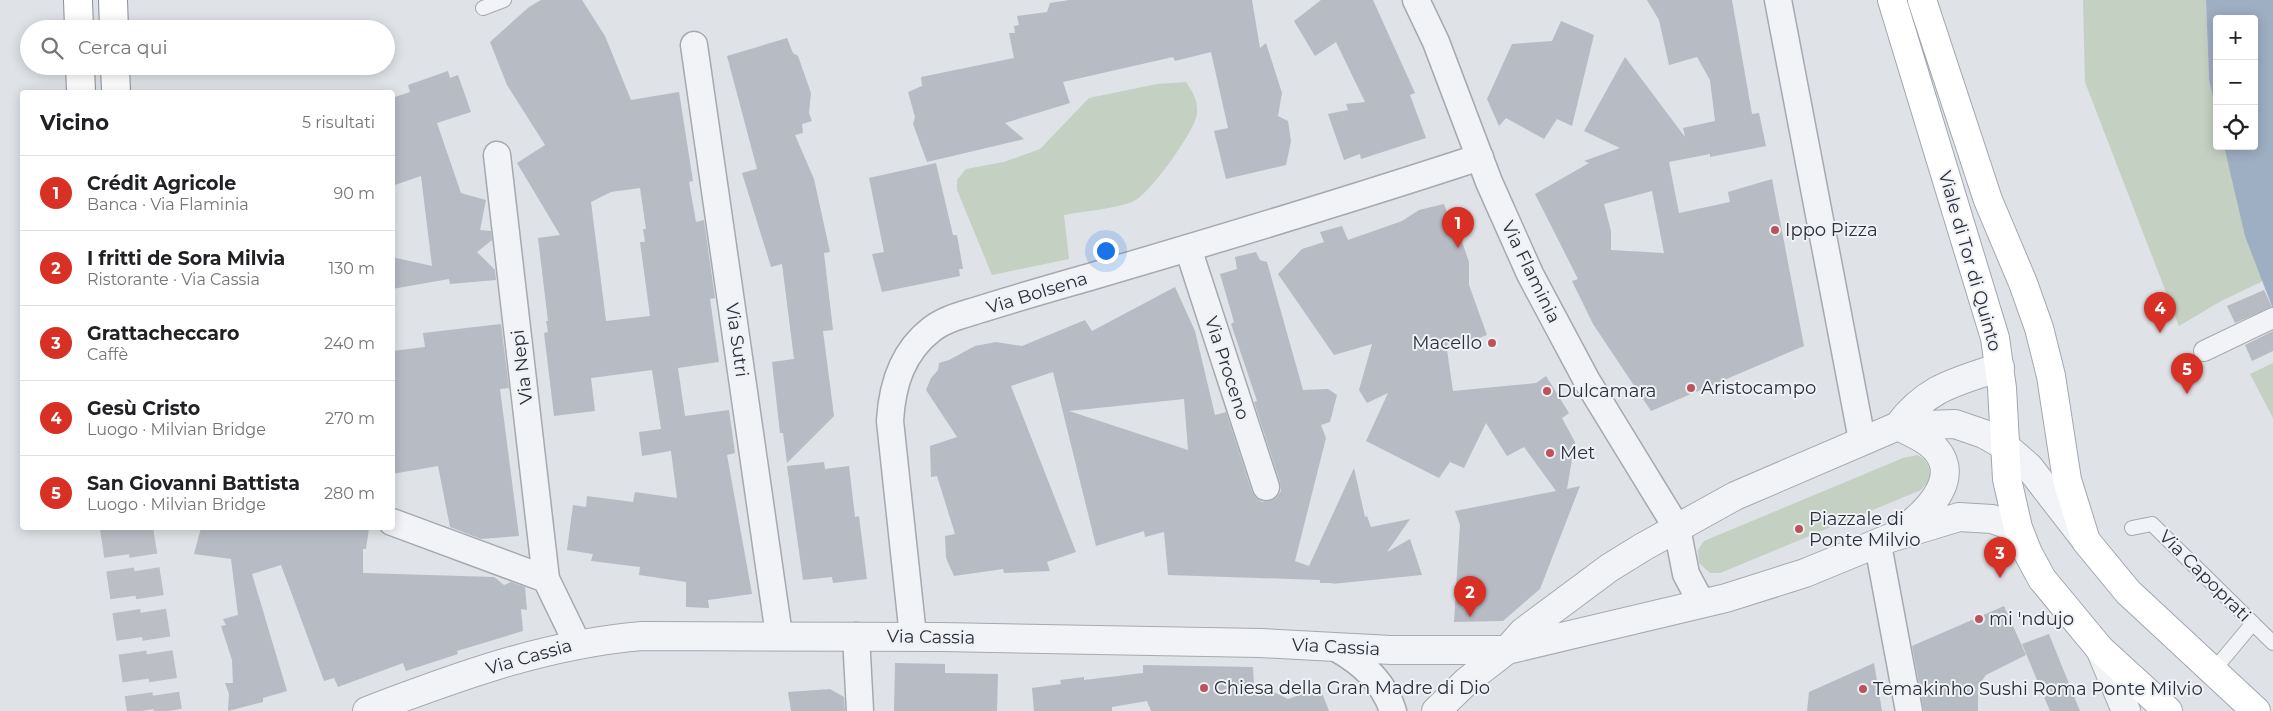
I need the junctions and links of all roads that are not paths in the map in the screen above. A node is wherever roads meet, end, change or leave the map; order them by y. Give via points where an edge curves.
1 (78, 0) edge
2 (113, 0) edge
3 (504, 0) edge
4 (1416, 0) edge
5 (1778, 0) edge
6 (1892, 0) edge
7 (1922, 0) edge
8 (483, 8) dead end
9 (79, 20) edge
10 (114, 20) edge
11 (694, 45) dead end
12 (80, 75) edge
13 (115, 75) edge
14 (81, 90) edge
15 (116, 90) edge
16 (497, 155) dead end
17 (1480, 158) junction
18 (1188, 248) junction
19 (2273, 318) edge
20 (2204, 351) dead end
21 (2000, 366) junction
22 (1898, 426) junction
23 (1862, 440) junction
24 (2005, 446) junction
25 (1266, 487) dead end
26 (395, 523) edge
27 (1676, 528) junction
28 (2018, 528) junction
29 (2132, 528) dead end
30 (1884, 541) junction
31 (2086, 541) junction
32 (546, 579) junction
33 (1702, 604) junction
34 (2253, 623) junction
35 (779, 635) junction
36 (856, 636) junction
37 (913, 636) junction
38 (2273, 643) edge
39 (577, 644) junction
40 (1336, 648) junction
41 (2100, 649) junction
42 (1507, 650) junction
43 (2213, 670) junction
44 (367, 711) edge
45 (860, 711) edge
46 (1393, 711) edge
47 (1436, 711) edge
48 (1909, 711) edge
49 (2126, 711) edge
50 (2168, 711) edge
51 (2256, 711) edge

1 - 9 main road
2 - 10 main road
3 - 8 lane
4 - 17 street, Via Flaminia via 1436,42
5 - 23 street
6 - 21 main road, Viale di Tor di Quinto via 1992,328
7 - 31 main road, Viale di Tor di Quinto via 1988,200 2033,309 2051,376 2067,480
11 - 35 street, Via Sutri
12 - 14 main road
13 - 15 main road
16 - 32 street, Via Nepi
17 - 18 street, Via Bolsena
17 - 27 street, Via Flaminia via 1544,303
18 - 25 street, Via Proceno
18 - 37 street, Via Bolsena via 949,320 933,328 913,347 897,377 890,422
19 - 20 street
21 - 22 street via 1931,393 1915,404
21 - 24 main road, Viale di Tor di Quinto
22 - 23 street
22 - 24 street via 1955,424 1984,434
22 - 30 street via 1935,448 1942,461 1944,478 1942,488 1919,518
23 - 27 street via 1735,496
24 - 28 main road, Viale di Tor di Quinto via 2007,479
24 - 31 street via 2029,467
26 - 32 street
27 - 33 street via 1686,574
27 - 42 street via 1610,568 1523,632
28 - 30 street via 1992,519 1959,517
28 - 41 main road, Viale di Tor di Quinto via 2042,579
29 - 34 lane, Via Capoprati via 2152,524
30 - 33 street via 1805,573
30 - 48 street
31 - 43 main road via 2128,592
32 - 39 street, Via Nepi
33 - 42 street
34 - 38 lane, Via Capoprati
34 - 43 lane
35 - 36 street, Via Cassia
35 - 39 street, Via Cassia via 642,636
36 - 37 street, Via Cassia
36 - 45 street
37 - 40 street, Via Cassia via 1260,643
39 - 44 street, Via Cassia via 511,660
40 - 42 street, Via Cassia
40 - 46 street via 1358,662 1377,681
41 - 49 street
41 - 50 main road, Viale di Tor di Quinto
42 - 47 street via 1479,670
43 - 51 main road

